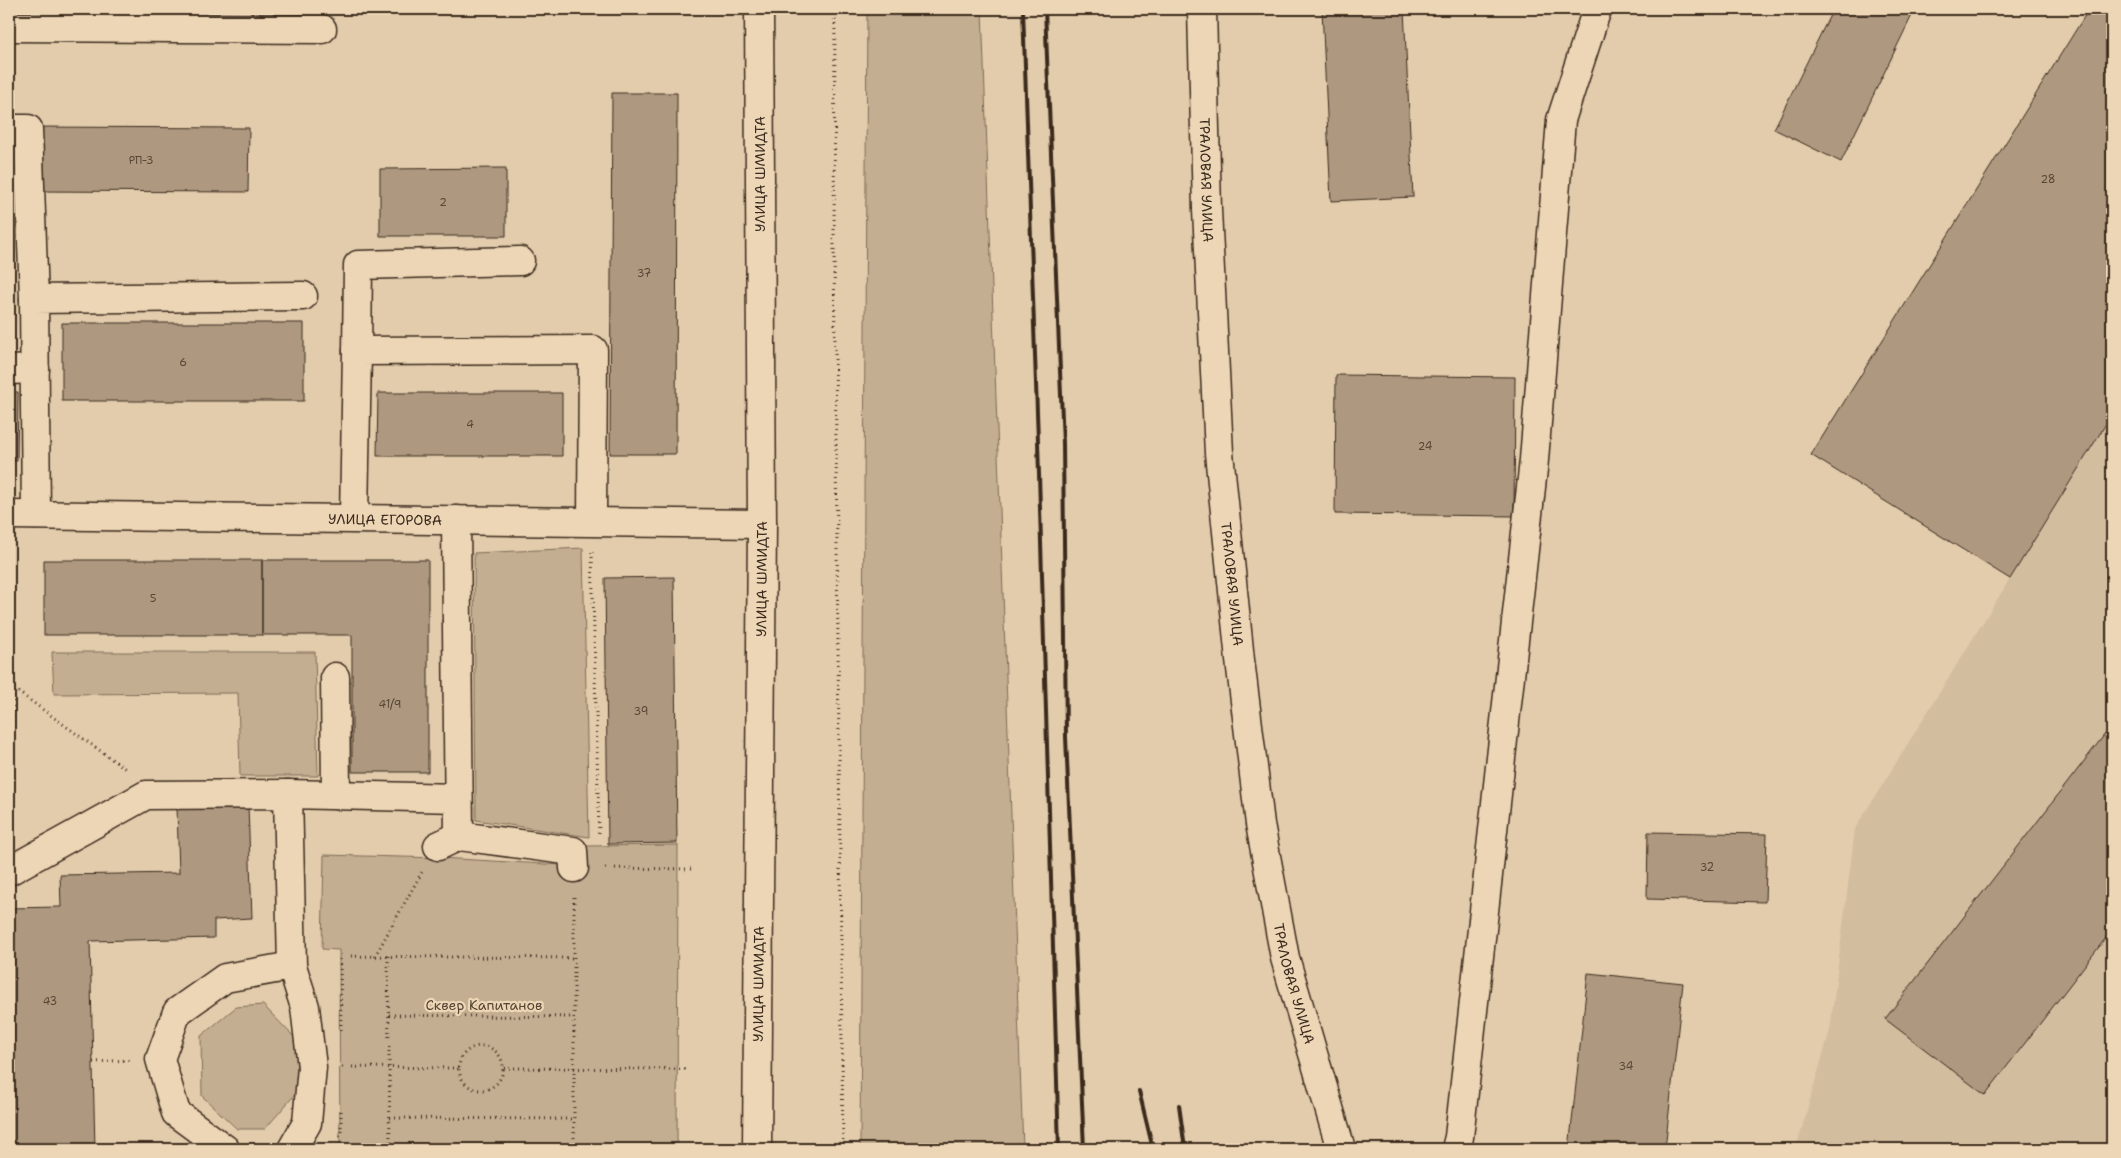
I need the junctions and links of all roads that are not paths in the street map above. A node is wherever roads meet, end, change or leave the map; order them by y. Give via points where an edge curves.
1 (759, 9) edge
2 (1202, 9) edge
3 (1596, 9) edge
4 (9, 27) edge
5 (322, 29) dead end
6 (9, 129) edge
7 (520, 260) dead end
8 (303, 296) dead end
9 (34, 299) junction
10 (357, 351) junction
11 (22, 370) edge
12 (9, 515) edge
13 (36, 515) junction
14 (354, 518) junction
15 (456, 520) junction
16 (592, 521) junction
17 (762, 524) junction
18 (335, 677) dead end
19 (288, 794) junction
20 (336, 795) junction
21 (458, 798) junction
22 (574, 868) road end
23 (11, 869) edge
24 (292, 966) junction
25 (225, 1149) edge
26 (292, 1149) edge
27 (757, 1149) edge
28 (1341, 1149) edge
29 (1456, 1149) edge

1 - 17 street, УЛИЦА ШМИДТА
2 - 28 street, ТРАЛОВАЯ УЛИЦА via 1207,210 1219,453 1258,805 1285,958
3 - 29 street via 1561,120 1533,470
4 - 5 street
6 - 9 street via 28,129
7 - 10 street via 358,265
8 - 9 street
9 - 11 street
10 - 14 street
10 - 16 street via 593,350
11 - 13 street
12 - 13 street, УЛИЦА ЕГОРОВА
13 - 14 street, УЛИЦА ЕГОРОВА
14 - 15 street, УЛИЦА ЕГОРОВА
15 - 16 street, УЛИЦА ЕГОРОВА
15 - 21 street
16 - 17 street, УЛИЦА ЕГОРОВА
17 - 27 street, УЛИЦА ШМИДТА
18 - 20 street
19 - 20 street
19 - 23 street via 146,795
19 - 24 street
20 - 21 street
21 - 22 street via 448,841 573,851
24 - 25 street via 226,978 177,1012 160,1059 176,1112
24 - 26 street via 305,1007 312,1067 307,1123

